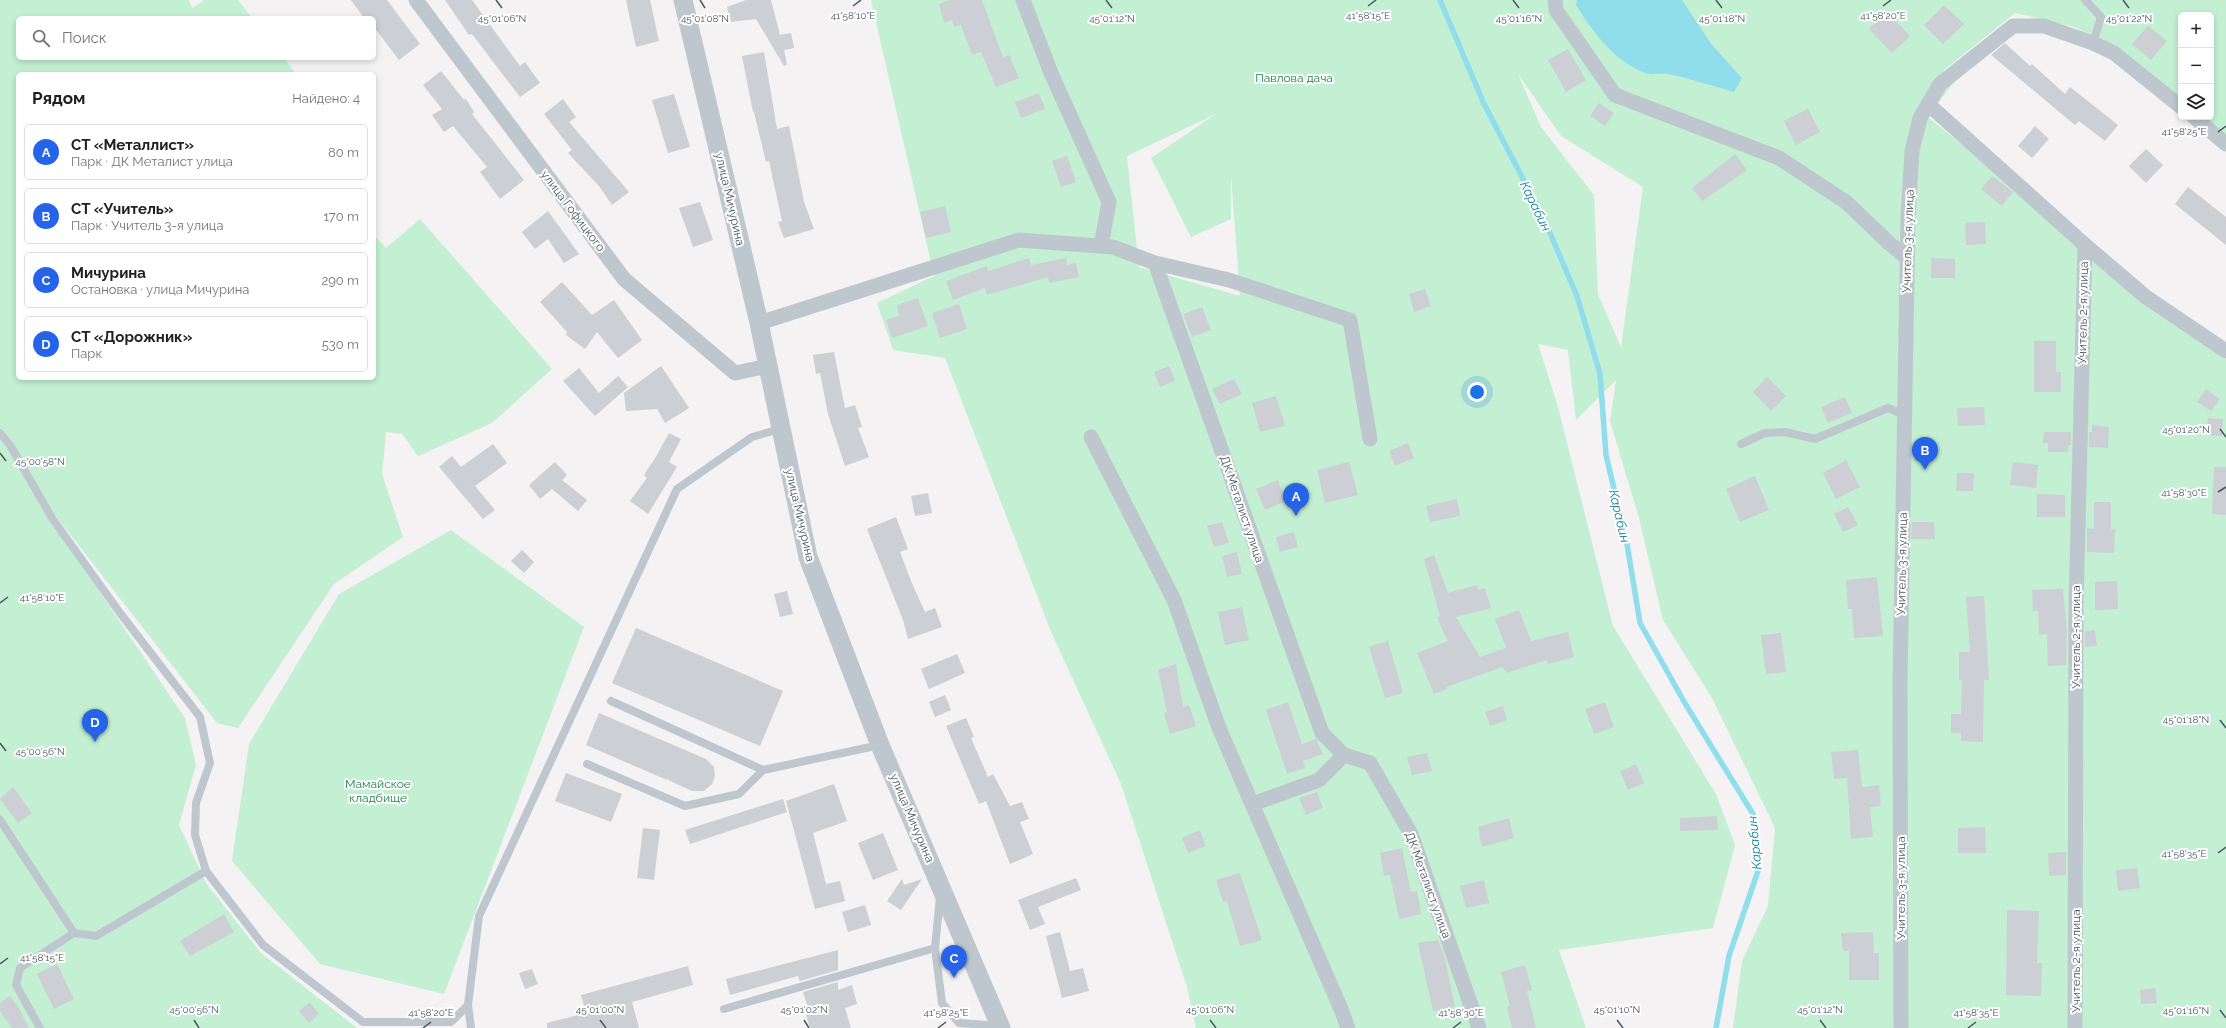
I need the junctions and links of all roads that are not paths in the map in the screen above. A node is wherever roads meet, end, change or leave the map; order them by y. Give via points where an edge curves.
1 (416, 0) edge
2 (683, 0) edge
3 (1023, 0) edge
4 (1555, 0) edge
5 (2085, 0) edge
6 (2093, 43) junction
7 (1928, 104) junction
8 (2178, 104) edge
9 (2198, 120) edge
10 (2226, 144) edge
11 (2085, 245) junction
12 (1100, 246) junction
13 (1908, 258) junction
14 (1155, 263) junction
15 (759, 323) junction
16 (2226, 351) edge
17 (768, 366) junction
18 (1905, 414) junction
19 (780, 429) junction
20 (0, 433) edge
21 (1091, 437) dead end
22 (1370, 438) dead end
23 (1741, 444) dead end
24 (611, 701) dead end
25 (880, 745) junction
26 (1344, 755) junction
27 (587, 764) dead end
28 (763, 770) junction
29 (1253, 804) junction
30 (0, 820) edge
31 (206, 871) junction
32 (941, 884) junction
33 (74, 933) junction
34 (935, 948) junction
35 (468, 1005) junction
36 (724, 1009) dead end
37 (957, 1026) edge
38 (40, 1028) edge
39 (471, 1028) edge
40 (993, 1028) edge
41 (1001, 1028) edge
42 (1348, 1028) edge
43 (1479, 1028) edge
44 (1901, 1028) edge
45 (2076, 1028) edge

1 - 17 street, улица Гофицкого via 624,279 735,373
2 - 15 street, улица Мичурина
3 - 12 street via 1051,73 1109,202
4 - 13 street via 1556,10 1614,95 1779,158 1846,202
5 - 6 lane via 2101,17
6 - 7 street, Учитель 3-я улица via 2044,26 2013,26 1940,84
6 - 8 street, Учитель 3-я улица via 2114,53
7 - 11 street
7 - 13 street, Учитель 3-я улица via 1920,118 1912,151
9 - 10 street
11 - 16 street via 2146,297
11 - 45 street, Учитель 2-я улица via 2076,606
12 - 14 street via 1113,246
12 - 15 street via 1019,240
13 - 18 street, Учитель 3-я улица
14 - 22 street via 1229,280 1350,320
14 - 26 street, ДК Металист улица via 1319,726 1322,733
15 - 17 street, улица Мичурина
17 - 19 street, улица Мичурина
18 - 23 lane via 1888,408 1815,439 1785,432 1765,433
18 - 44 street, Учитель 3-я улица via 1900,684
19 - 25 street, улица Мичурина via 808,557
19 - 35 lane via 752,437 677,490 479,916
20 - 31 lane via 10,444 52,518 120,613 200,717 210,763 196,803 195,834
21 - 29 street via 1174,600 1219,728
24 - 28 lane
25 - 28 lane
25 - 32 street, улица Мичурина
26 - 29 street via 1319,780
26 - 43 street, ДК Металист улица via 1370,763 1411,834
27 - 28 lane via 685,806 739,794
29 - 42 street
30 - 33 lane
31 - 33 lane via 96,936
31 - 35 lane via 263,945 363,1022 451,1022
32 - 34 lane
32 - 41 street, улица Мичурина
33 - 38 lane via 20,968 16,984
34 - 36 lane
34 - 37 lane via 942,1003
35 - 39 lane
37 - 40 lane

